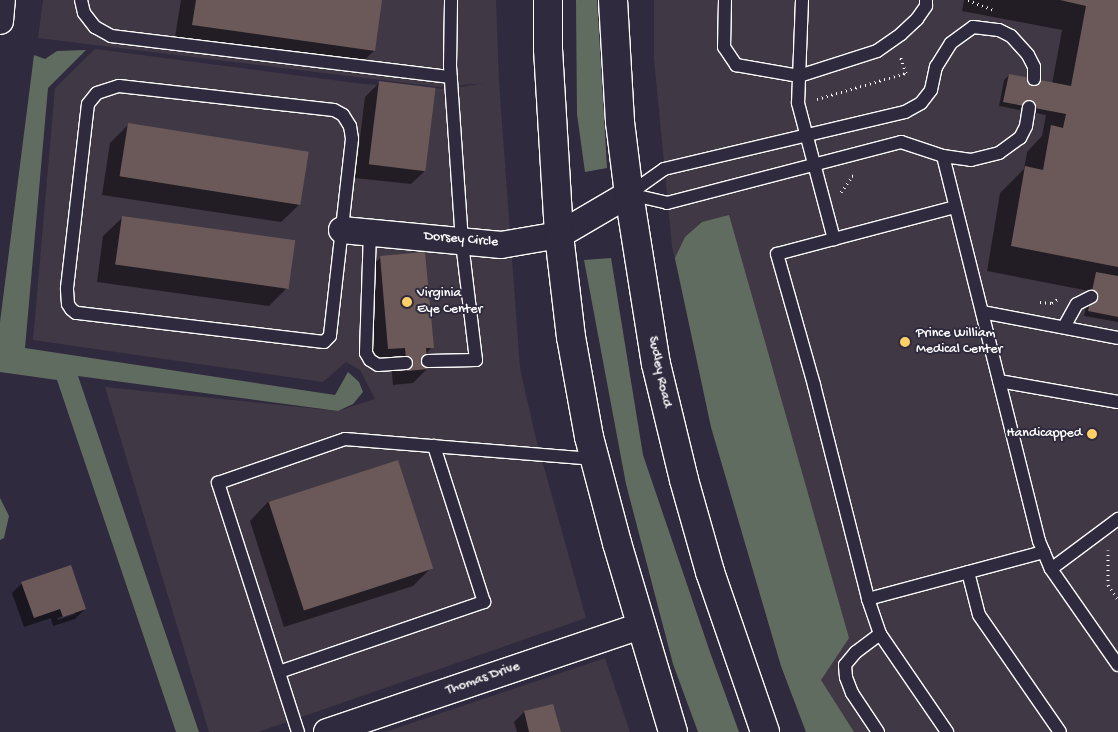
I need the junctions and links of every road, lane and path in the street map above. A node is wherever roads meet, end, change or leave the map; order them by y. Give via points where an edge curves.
1 (2, 0) edge
2 (81, 0) edge
3 (451, 0) edge
4 (548, 0) edge
5 (613, 0) edge
6 (725, 0) edge
7 (802, 0) edge
8 (926, 0) edge
9 (0, 21) edge
10 (799, 76) junction
11 (451, 77) junction
12 (1034, 79) dead end
13 (1029, 107) dead end
14 (808, 136) junction
15 (943, 156) junction
16 (815, 164) junction
17 (860, 173) dead end
18 (628, 194) junction
19 (824, 200) junction
20 (956, 207) junction
21 (342, 230) junction
22 (370, 231) junction
23 (559, 235) junction
24 (834, 239) junction
25 (462, 242) junction
26 (1060, 297) dead end
27 (1091, 297) dead end
28 (1034, 302) dead end
29 (982, 312) junction
30 (1064, 327) junction
31 (1118, 338) edge
32 (428, 361) dead end
33 (406, 363) dead end
34 (999, 381) junction
35 (1118, 402) edge
36 (434, 446) junction
37 (595, 459) junction
38 (1118, 519) edge
39 (1108, 546) dead end
40 (1044, 552) junction
41 (1051, 569) junction
42 (968, 572) junction
43 (868, 599) junction
44 (1118, 600) edge
45 (640, 626) junction
46 (880, 634) junction
47 (1118, 665) edge
48 (279, 672) junction
49 (298, 732) edge
50 (327, 732) edge
51 (674, 732) edge
52 (765, 732) edge
53 (878, 732) edge
54 (947, 732) edge
55 (1060, 732) edge

1 - 9 street
2 - 11 lane via 84,13 95,27 110,36
3 - 11 lane
4 - 23 main road
5 - 18 main road, Sudley Road
6 - 10 lane via 724,47 736,65
7 - 10 lane
8 - 10 lane via 926,6 917,19 877,51
10 - 14 lane via 798,103
11 - 25 lane
12 - 14 lane via 1034,67 1028,55 1011,36 999,30 973,27 951,43 936,68 931,90 921,103 906,112
13 - 15 lane via 1020,138 999,153 971,160
14 - 16 lane
14 - 18 lane via 664,169
15 - 16 lane via 901,142
15 - 20 lane
16 - 18 lane via 667,202
16 - 19 lane
17 - 19 path via 852,176 839,195
18 - 23 street, Dorsey Circle
18 - 52 main road, Sudley Road via 656,364 684,480 710,572
19 - 24 lane
20 - 24 lane
20 - 29 lane
21 - 21 lane via 330,336 324,342 76,314 68,304 67,288 88,104 97,93 110,87 334,110 343,115 350,126 352,139
21 - 22 street, Dorsey Circle
22 - 25 street, Dorsey Circle
22 - 33 lane via 366,353 378,365
23 - 25 street, Dorsey Circle via 501,245
23 - 37 main road via 571,337
24 - 43 lane via 777,254
25 - 32 lane via 476,360
26 - 28 path via 1052,303
27 - 30 lane via 1077,304
29 - 30 lane
29 - 34 lane
30 - 31 lane
34 - 35 lane
34 - 40 lane
36 - 37 lane
36 - 48 lane via 484,602
36 - 48 lane via 344,439 218,483
37 - 45 main road
38 - 41 lane
39 - 44 path via 1108,585
40 - 41 lane
40 - 42 lane
41 - 47 lane
42 - 43 lane
42 - 55 lane via 979,615
43 - 46 lane
45 - 50 street, Thomas Drive
45 - 51 main road
46 - 53 lane via 845,665 852,694
46 - 54 lane
48 - 49 lane

